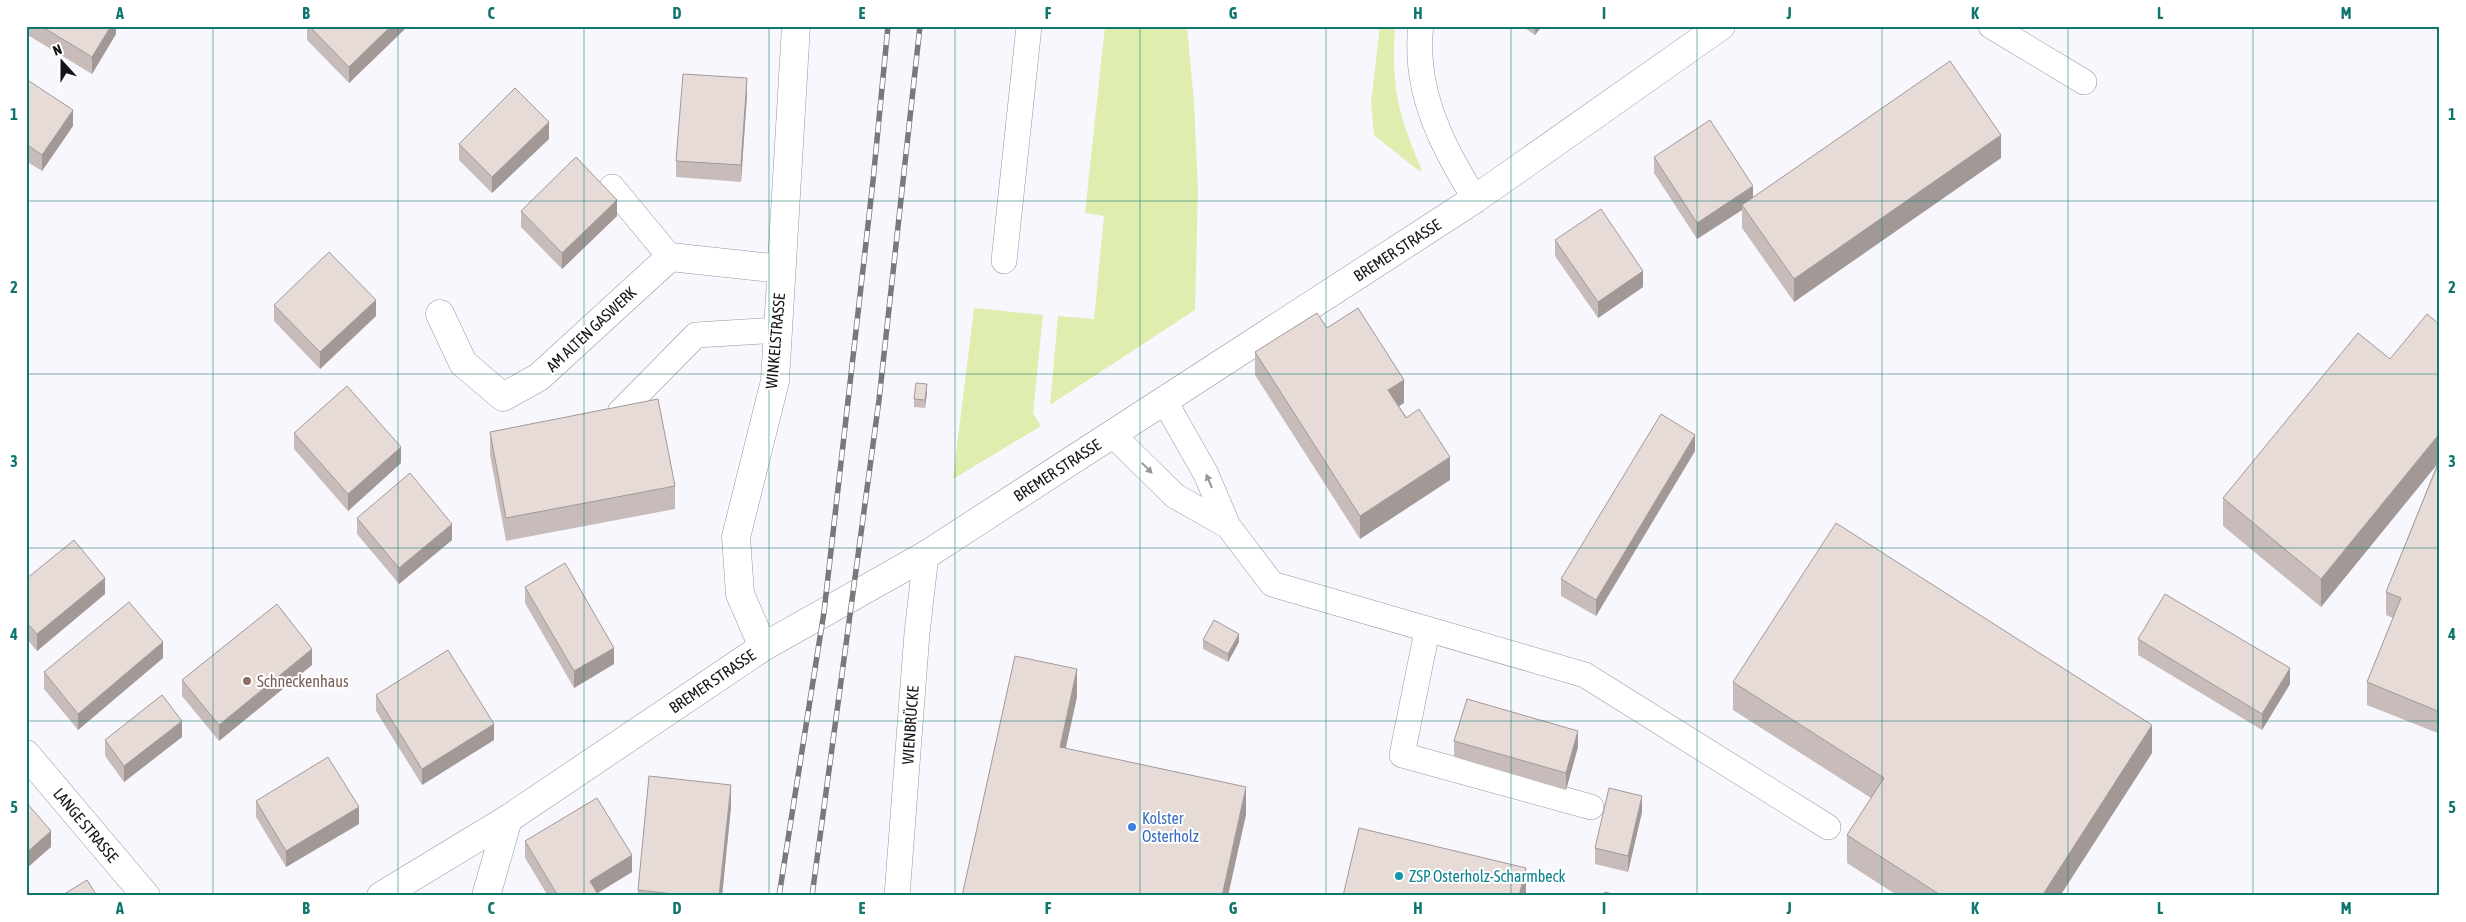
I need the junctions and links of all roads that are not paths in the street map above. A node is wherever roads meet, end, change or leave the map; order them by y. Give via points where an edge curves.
1 (796, 26) edge
2 (1029, 26) edge
3 (1422, 26) edge
4 (1721, 26) edge
5 (1991, 26) edge
6 (2084, 82) dead end
7 (612, 187) dead end
8 (1475, 199) junction
9 (670, 257) junction
10 (1004, 261) dead end
11 (781, 269) junction
12 (440, 314) dead end
13 (778, 330) junction
14 (1164, 400) junction
15 (620, 412) edge
16 (1112, 434) junction
17 (1228, 526) junction
18 (926, 555) junction
19 (1427, 631) junction
20 (763, 647) junction
21 (26, 754) edge
22 (1591, 807) dead end
23 (508, 819) junction
24 (1828, 827) dead end
25 (146, 896) edge
26 (381, 896) edge
27 (486, 896) edge
28 (897, 896) edge

1 - 11 street, WINKELSTRASSE
2 - 10 lane
3 - 8 lane via 1419,34 1422,78 1432,117 1450,158
4 - 8 street, BREMER STRASSE
5 - 6 lane
7 - 9 lane
8 - 14 street, BREMER STRASSE
9 - 11 street
9 - 12 street, AM ALTEN GASWERK via 539,377 503,397 463,363
11 - 13 street, WINKELSTRASSE
13 - 15 lane via 696,335
13 - 20 street, WINKELSTRASSE via 775,381 736,537 740,594
14 - 16 street, BREMER STRASSE
17 -> 14 lane via 1206,474
16 -> 17 lane via 1175,496
16 - 18 street, BREMER STRASSE
17 - 19 lane via 1272,584
18 - 20 street, BREMER STRASSE
18 - 28 lane, WIENBRÜCKE
19 - 22 lane via 1402,755
19 - 24 lane via 1585,675
20 - 23 street, BREMER STRASSE
21 - 25 street, LANGE STRASSE
23 - 26 street, BREMER STRASSE
23 - 27 street

